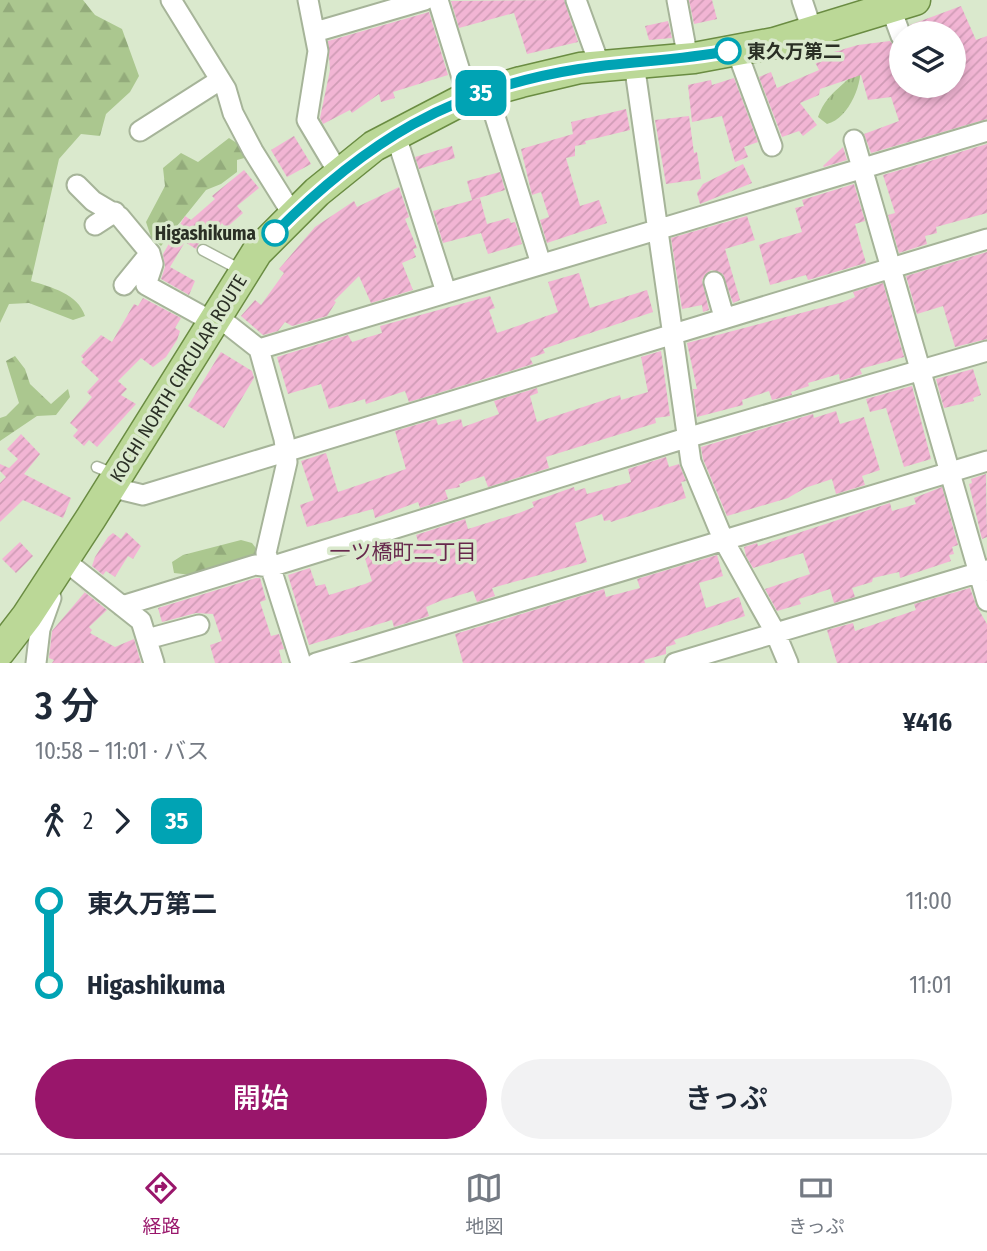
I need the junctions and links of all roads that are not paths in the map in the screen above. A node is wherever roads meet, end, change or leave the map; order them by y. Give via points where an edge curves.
1 (171, 0) edge
2 (308, 0) edge
3 (425, 0) edge
4 (438, 0) edge
5 (576, 0) edge
6 (677, 0) edge
7 (802, 0) edge
8 (902, 15) edge
9 (316, 32) junction
10 (813, 33) junction
11 (736, 49) junction
12 (688, 59) junction
13 (634, 63) junction
14 (600, 66) junction
15 (220, 80) junction
16 (478, 94) junction
17 (140, 131) dead end
18 (987, 131) edge
19 (395, 133) junction
20 (854, 140) dead end
21 (772, 146) dead end
22 (860, 169) junction
23 (338, 172) junction
24 (77, 186) dead end
25 (115, 212) junction
26 (293, 215) junction
27 (95, 225) dead end
28 (656, 229) junction
29 (987, 239) edge
30 (203, 250) dead end
31 (150, 253) junction
32 (541, 264) junction
33 (890, 268) junction
34 (244, 272) junction
35 (714, 282) dead end
36 (124, 285) dead end
37 (446, 292) junction
38 (724, 317) junction
39 (215, 319) junction
40 (672, 333) junction
41 (259, 349) junction
42 (987, 351) edge
43 (920, 371) junction
44 (685, 438) junction
45 (287, 449) junction
46 (987, 461) edge
47 (950, 472) junction
48 (108, 476) junction
49 (723, 539) junction
50 (64, 560) junction
51 (270, 567) junction
52 (983, 571) edge
53 (987, 601) edge
54 (122, 606) junction
55 (200, 625) dead end
56 (775, 632) junction
57 (147, 639) junction
58 (0, 651) edge
59 (36, 663) edge
60 (154, 663) edge
61 (300, 663) edge
62 (316, 663) edge
63 (675, 663) edge
64 (788, 663) edge

1 - 15 street
2 - 9 street
3 - 9 street
4 - 16 street
5 - 14 street
6 - 12 street
7 - 10 street
8 - 10 main road, KOCHI NORTH CIRCULAR ROUTE
9 - 23 street via 318,61 307,120
10 - 11 main road, KOCHI NORTH CIRCULAR ROUTE
11 - 12 main road, KOCHI NORTH CIRCULAR ROUTE
11 - 21 street
12 - 13 main road, KOCHI NORTH CIRCULAR ROUTE
13 - 14 main road, KOCHI NORTH CIRCULAR ROUTE
13 - 28 street
14 - 16 main road, KOCHI NORTH CIRCULAR ROUTE
15 - 17 street
15 - 26 street via 253,151
16 - 19 main road, KOCHI NORTH CIRCULAR ROUTE
16 - 32 street
18 - 22 street
19 - 23 main road, KOCHI NORTH CIRCULAR ROUTE
19 - 37 street
20 - 22 street
22 - 28 street
22 - 33 street
23 - 26 main road, KOCHI NORTH CIRCULAR ROUTE
24 - 25 street
25 - 27 street
25 - 31 street
26 - 34 main road, KOCHI NORTH CIRCULAR ROUTE
28 - 32 street
28 - 40 street
29 - 33 street
30 - 34 lane
31 - 36 street
31 - 39 street via 153,264 146,285
32 - 37 street
33 - 38 street
33 - 43 street
34 - 39 main road, KOCHI NORTH CIRCULAR ROUTE
35 - 38 street
37 - 41 street
38 - 40 street
39 - 41 street
39 - 48 main road, KOCHI NORTH CIRCULAR ROUTE
40 - 44 street
40 - 45 street
41 - 45 street
42 - 43 street
43 - 44 street
43 - 47 street
44 - 49 street
44 - 51 street
45 - 48 street via 143,495
45 - 51 street via 267,553
46 - 47 street
47 - 49 street
47 - 52 street
48 - 50 main road, KOCHI NORTH CIRCULAR ROUTE
49 - 56 street
49 - 62 street
50 - 54 street
50 - 58 main road, KOCHI NORTH CIRCULAR ROUTE
50 - 59 street via 40,629
51 - 54 street via 255,565
51 - 61 street
52 - 53 street
52 - 56 street
54 - 57 street via 141,621
55 - 57 street
56 - 63 street
56 - 64 street
57 - 60 street

